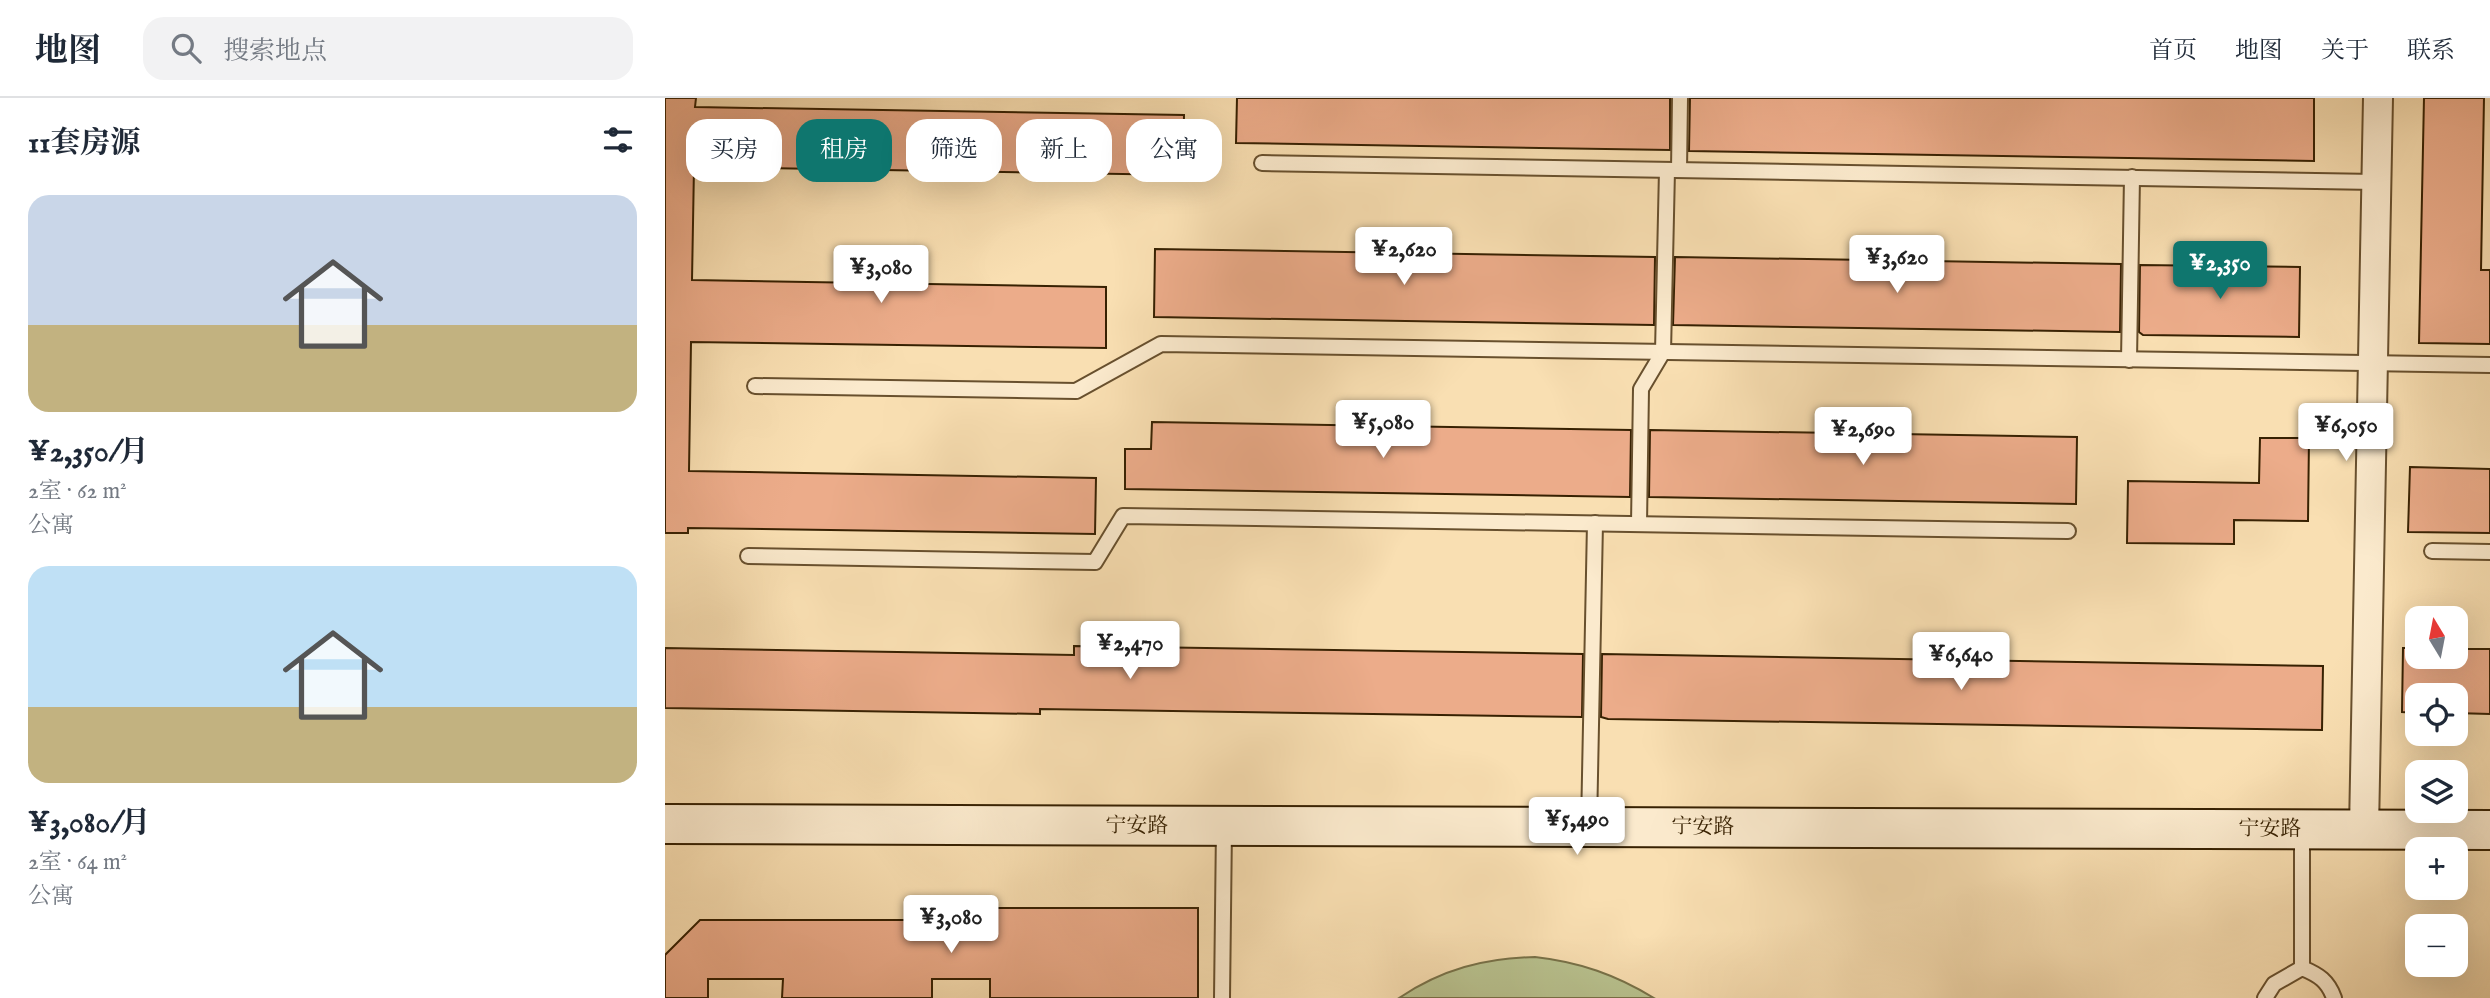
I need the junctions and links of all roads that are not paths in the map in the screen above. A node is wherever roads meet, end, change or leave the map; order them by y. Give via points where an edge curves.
1 (1681, 98) edge
2 (2378, 98) edge
3 (1262, 163) dead end
4 (1673, 170) junction
5 (2132, 177) junction
6 (2377, 181) junction
7 (1663, 352) junction
8 (2129, 360) junction
9 (2373, 363) junction
10 (2490, 365) edge
11 (755, 386) dead end
12 (1595, 523) junction
13 (1639, 524) junction
14 (2068, 531) dead end
15 (2432, 551) dead end
16 (2490, 552) edge
17 (748, 556) dead end
18 (665, 824) edge
19 (1224, 826) junction
20 (1589, 827) junction
21 (2302, 830) junction
22 (2364, 830) junction
23 (2490, 830) edge
24 (2302, 968) junction
25 (1221, 998) edge
26 (2265, 998) edge
27 (2334, 998) edge

1 - 4 lane
2 - 6 street
3 - 4 lane
4 - 5 lane
4 - 7 lane
5 - 6 lane
5 - 8 lane
6 - 9 street
7 - 8 lane
7 - 11 lane via 1161,344 1076,391
7 - 13 lane via 1641,389
8 - 9 lane
9 - 10 lane
9 - 22 street
12 - 13 lane
12 - 17 lane via 1123,516 1095,562
12 - 20 lane
13 - 14 lane
15 - 16 lane
18 - 19 street, 宁安路
19 - 20 street, 宁安路
19 - 25 lane
20 - 21 street, 宁安路
21 - 22 street, 宁安路
21 - 24 lane
22 - 23 street, 宁安路
24 - 26 lane via 2274,984
24 - 27 lane via 2329,985

